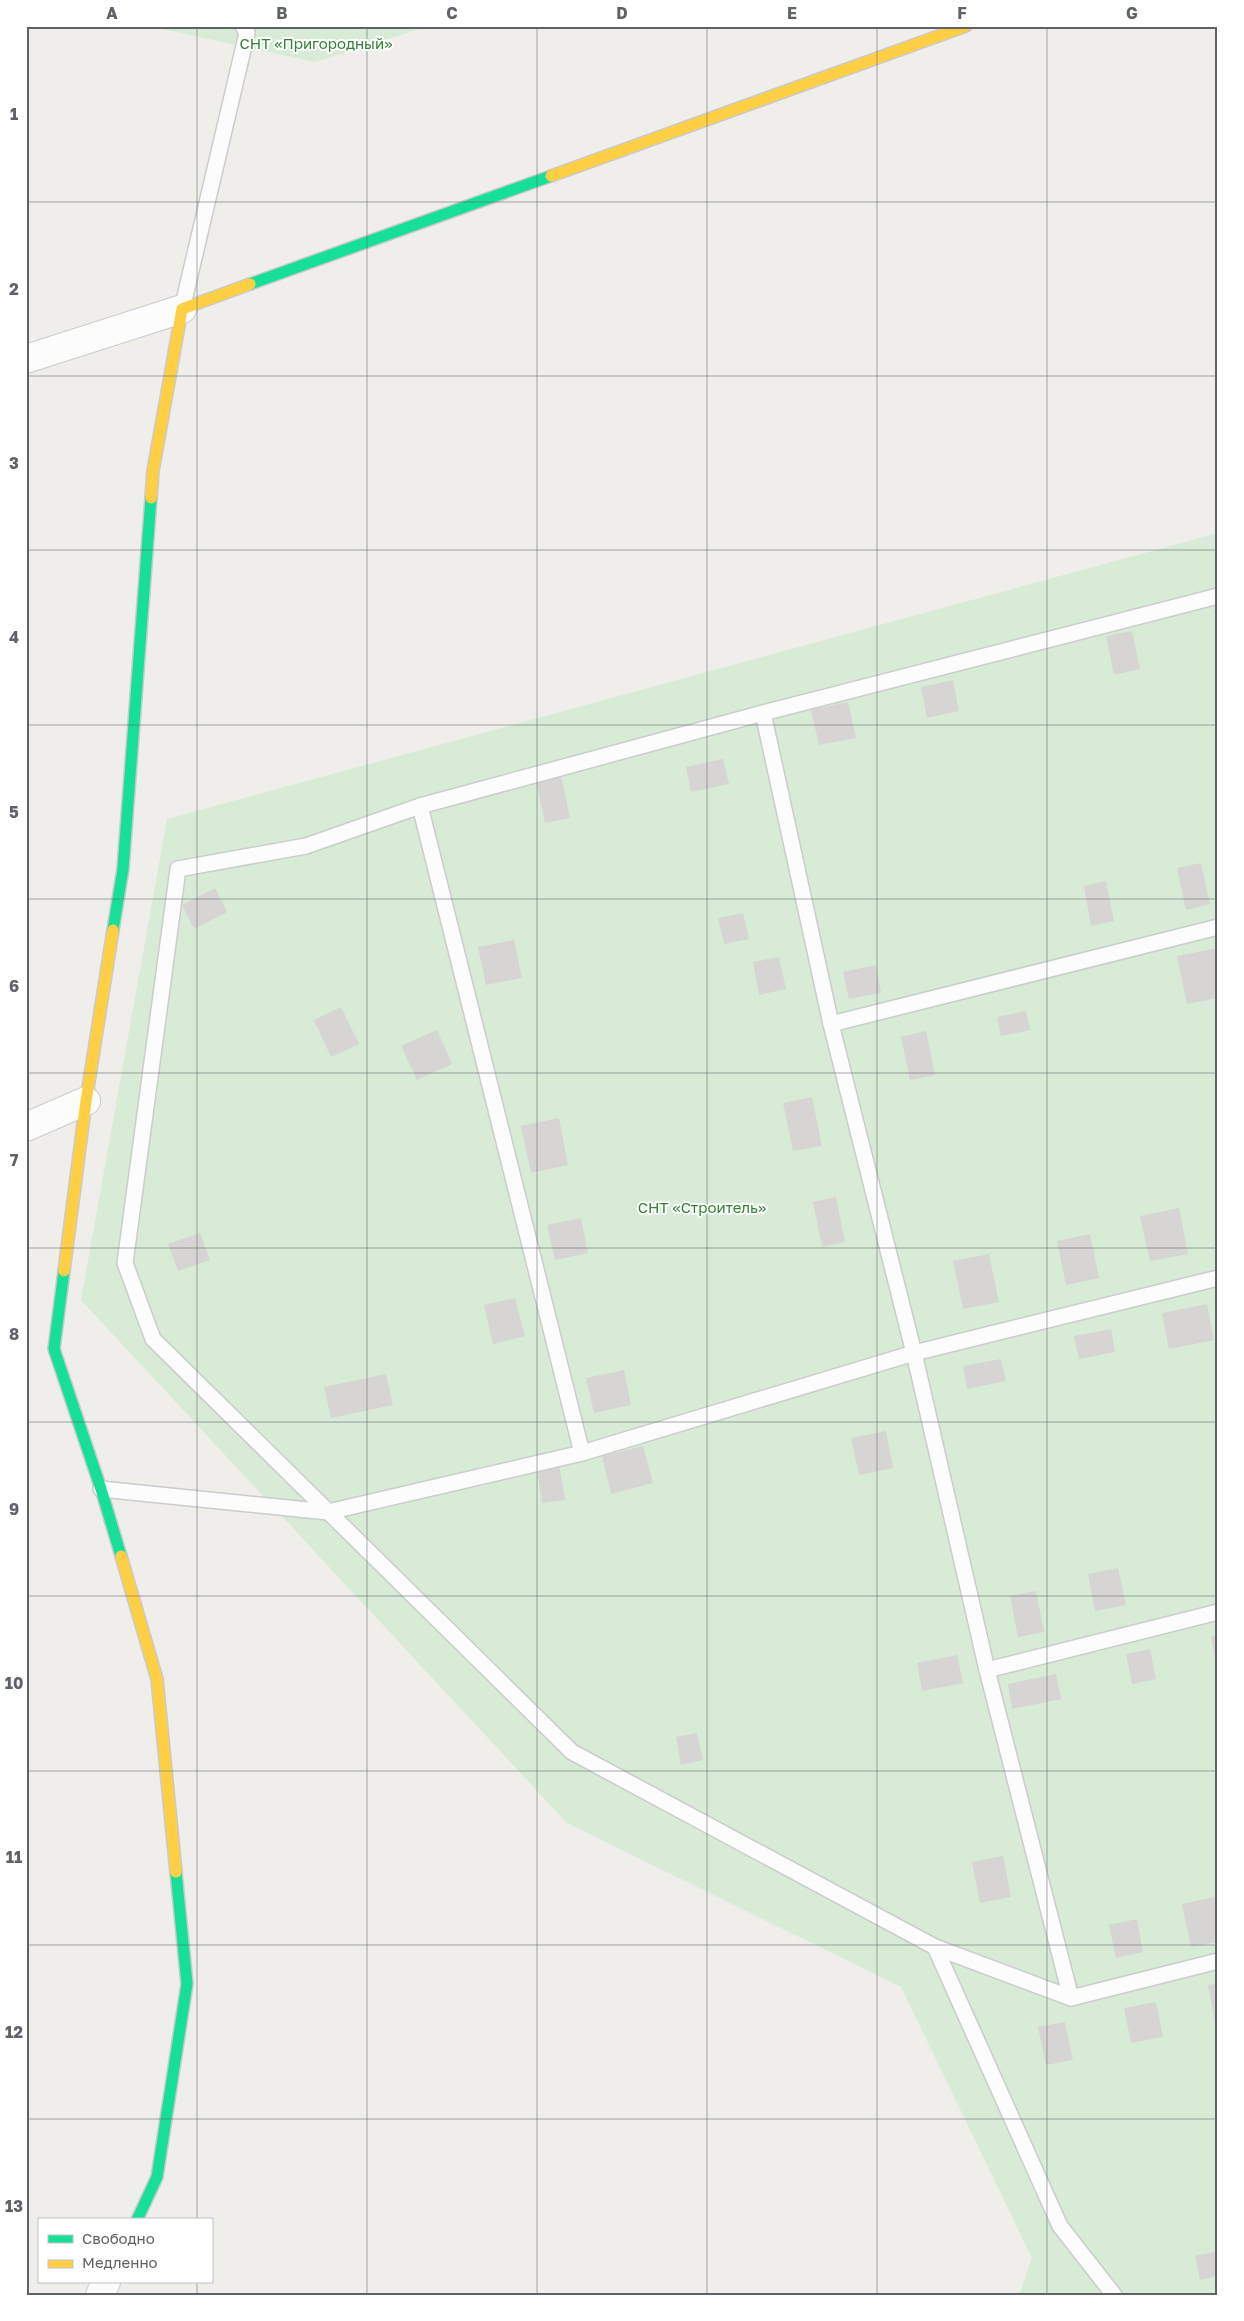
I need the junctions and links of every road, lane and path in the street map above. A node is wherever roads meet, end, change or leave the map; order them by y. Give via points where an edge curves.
1 (243, 26) edge
2 (966, 26) edge
3 (182, 309) junction
4 (26, 359) edge
5 (1218, 596) edge
6 (763, 713) junction
7 (420, 806) junction
8 (1218, 926) edge
9 (831, 1024) junction
10 (86, 1101) junction
11 (26, 1127) edge
12 (1218, 1278) edge
13 (914, 1353) junction
14 (582, 1453) junction
15 (101, 1489) junction
16 (328, 1512) junction
17 (1218, 1612) edge
18 (988, 1670) junction
19 (935, 1947) junction
20 (1218, 1961) edge
21 (1071, 1998) junction
22 (138, 2218) edge
23 (1114, 2295) edge

1 - 3 lane via 247,33
2 - 3 street
3 - 4 street
3 - 10 street via 153,471 122,869
5 - 6 lane
6 - 7 lane
6 - 9 lane
7 - 14 lane
7 - 16 lane via 306,846 178,870 126,1253 125,1262 153,1339
8 - 9 lane
9 - 13 lane
10 - 11 street
10 - 15 street via 54,1349
12 - 13 lane
13 - 14 lane
13 - 18 lane
14 - 16 lane
15 - 16 lane
15 - 22 street via 157,1679 187,1984 157,2177
16 - 19 lane via 572,1752
17 - 18 lane
18 - 21 lane
19 - 21 lane
19 - 23 lane via 1060,2226
20 - 21 lane

